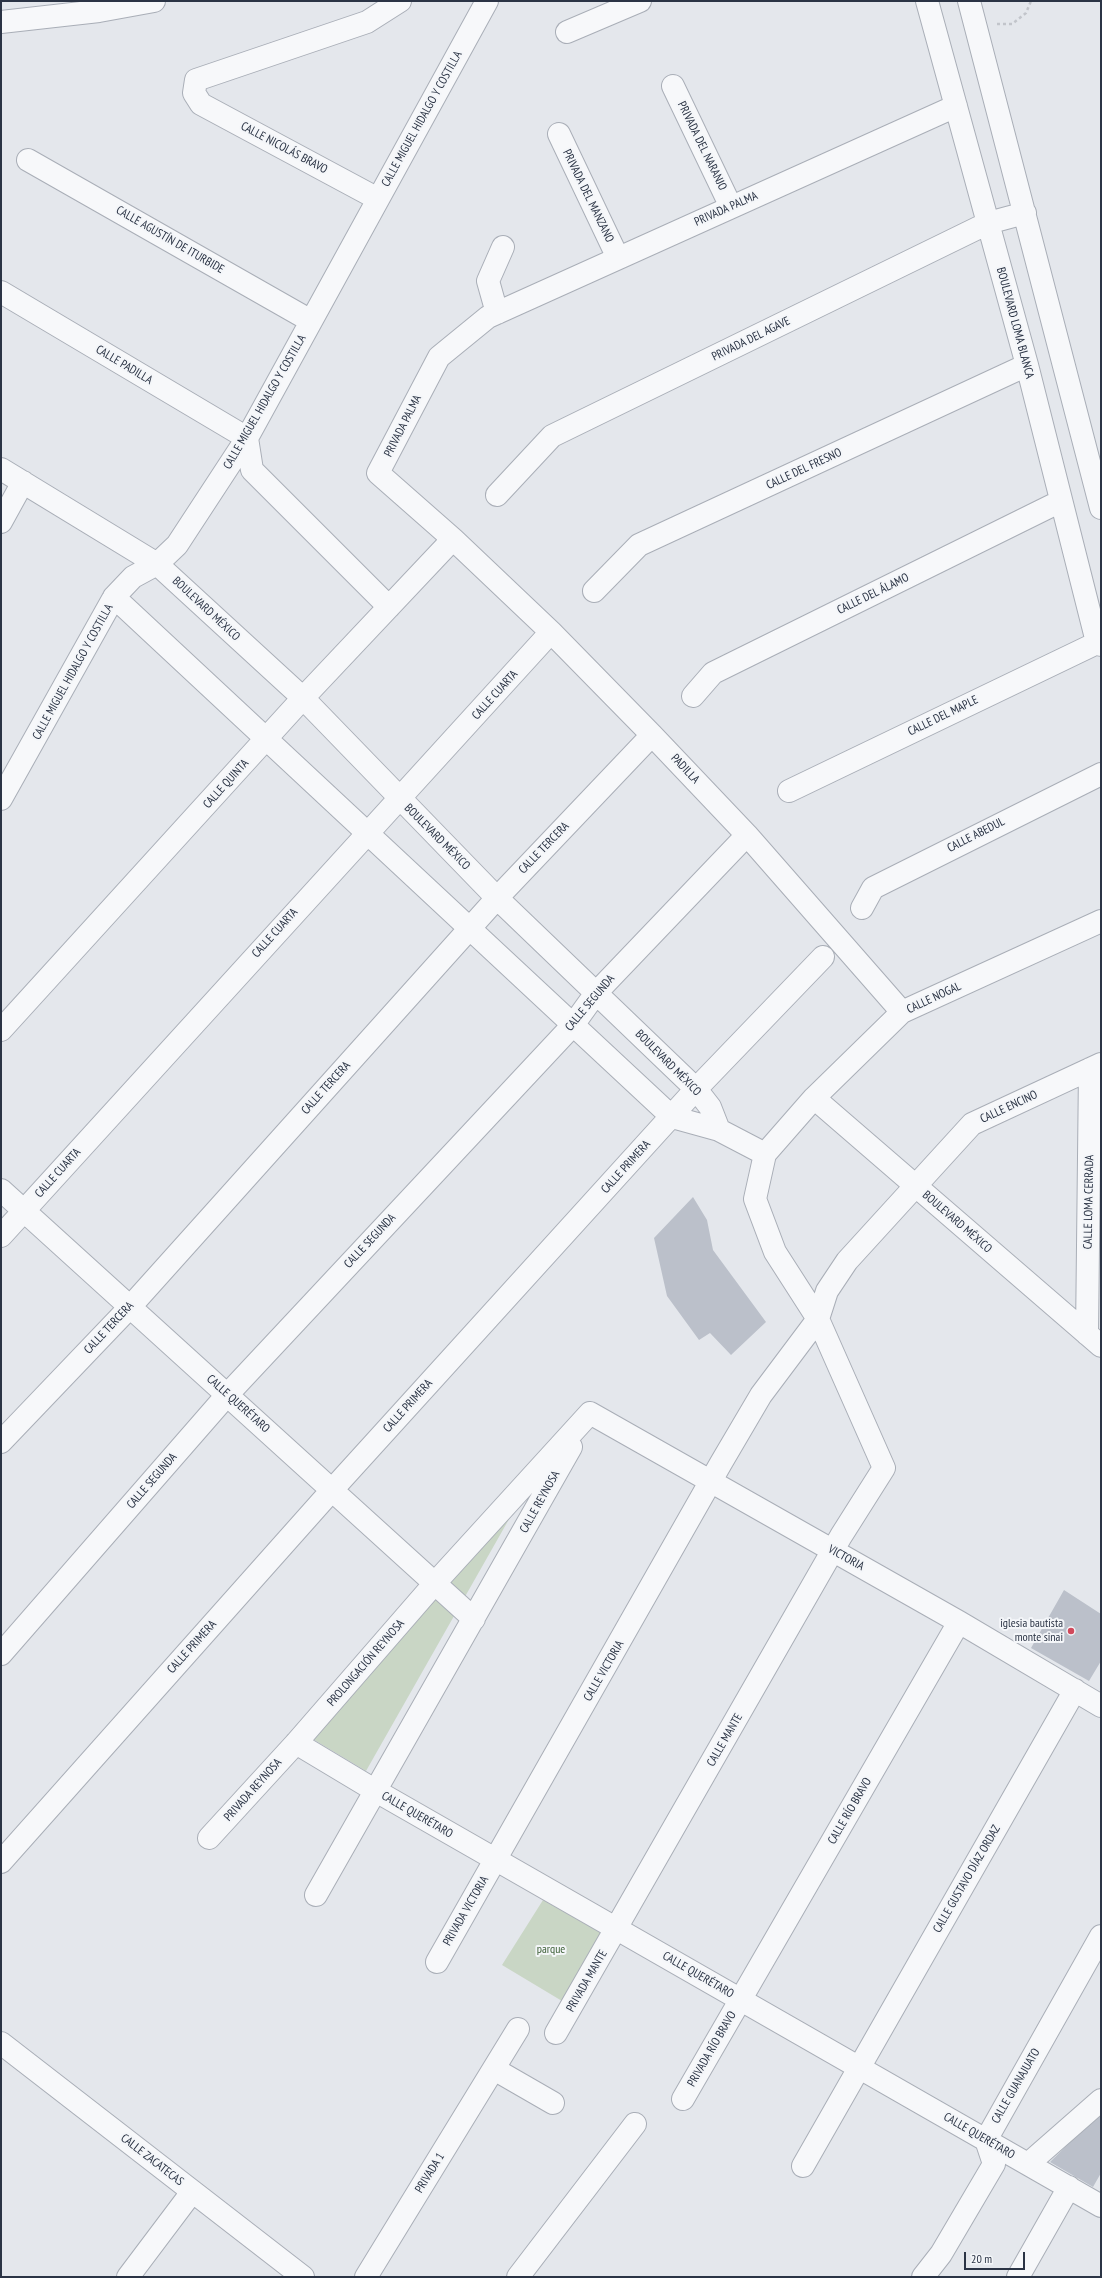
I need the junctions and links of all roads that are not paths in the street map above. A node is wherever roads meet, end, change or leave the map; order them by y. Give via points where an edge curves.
1 (154, 1) edge
2 (400, 1) edge
3 (487, 1) edge
4 (640, 1) edge
5 (927, 1) edge
6 (969, 1) edge
7 (1, 22) edge
8 (567, 32) dead end
9 (673, 86) dead end
10 (956, 106) junction
11 (559, 134) dead end
12 (28, 160) dead end
13 (378, 200) junction
14 (731, 207) junction
15 (1025, 213) junction
16 (988, 223) junction
17 (504, 247) dead end
18 (618, 258) junction
19 (1, 292) edge
20 (497, 313) junction
21 (311, 320) junction
22 (1027, 365) junction
23 (247, 438) junction
24 (1, 469) edge
25 (23, 482) junction
26 (497, 495) dead end
27 (1061, 501) junction
28 (1101, 508) edge
29 (1, 522) edge
30 (452, 539) junction
31 (157, 564) junction
32 (594, 591) dead end
33 (114, 597) junction
34 (389, 607) junction
35 (551, 632) junction
36 (1100, 642) edge
37 (693, 696) dead end
38 (303, 698) junction
39 (652, 735) junction
40 (266, 740) junction
41 (1101, 774) edge
42 (789, 791) dead end
43 (1, 800) edge
44 (400, 800) junction
45 (366, 833) junction
46 (746, 835) junction
47 (497, 898) junction
48 (862, 908) dead end
49 (1101, 921) edge
50 (469, 929) junction
51 (823, 957) dead end
52 (596, 993) junction
53 (902, 1012) junction
54 (573, 1025) junction
55 (1, 1030) edge
56 (1095, 1067) edge
57 (696, 1089) junction
58 (814, 1098) junction
59 (672, 1117) junction
60 (720, 1130) junction
61 (765, 1154) junction
62 (916, 1187) junction
63 (1, 1190) edge
64 (24, 1210) junction
65 (1, 1236) edge
66 (130, 1307) junction
67 (818, 1319) junction
68 (1094, 1340) edge
69 (227, 1395) junction
70 (590, 1413) junction
71 (1, 1442) edge
72 (712, 1482) junction
73 (332, 1490) junction
74 (833, 1551) junction
75 (435, 1583) junction
76 (474, 1619) junction
77 (959, 1622) junction
78 (1, 1654) edge
79 (1075, 1690) junction
80 (1101, 1706) edge
81 (296, 1743) junction
82 (376, 1791) junction
83 (209, 1838) dead end
84 (496, 1860) junction
85 (1, 1862) edge
86 (316, 1895) dead end
87 (617, 1929) junction
88 (1101, 1936) edge
89 (437, 1962) dead end
90 (740, 2000) junction
91 (518, 2029) dead end
92 (556, 2033) dead end
93 (1, 2043) edge
94 (859, 2068) junction
95 (494, 2069) junction
96 (683, 2099) dead end
97 (1101, 2100) edge
98 (553, 2103) dead end
99 (635, 2124) dead end
100 (986, 2140) junction
101 (1028, 2164) junction
102 (803, 2166) dead end
103 (1069, 2187) junction
104 (192, 2192) junction
105 (1101, 2206) edge
106 (293, 2274) edge
107 (128, 2277) edge
108 (366, 2277) edge
109 (518, 2277) edge
110 (924, 2277) edge
111 (1018, 2277) edge

1 - 7 street via 99,11
2 - 13 street, CALLE NICOLÁS BRAVO via 367,22 196,80 194,93 201,104
3 - 13 street, CALLE MIGUEL HIDALGO Y COSTILLA
4 - 8 street
5 - 10 street, BOULEVARD LOMA BLANCA
6 - 15 street
9 - 14 street, PRIVADA DEL NARANJO
10 - 14 street, PRIVADA PALMA
10 - 16 street, BOULEVARD LOMA BLANCA
11 - 18 street, PRIVADA DEL MANZANO
12 - 21 street, CALLE AGUSTÍN DE ITURBIDE
13 - 21 street, CALLE MIGUEL HIDALGO Y COSTILLA
14 - 18 street, PRIVADA PALMA
15 - 16 street, PRIVADA DEL AGAVE
15 - 28 street
16 - 22 street, BOULEVARD LOMA BLANCA
16 - 26 street, PRIVADA DEL AGAVE via 552,436
17 - 20 street via 488,281
18 - 20 street, PRIVADA PALMA
19 - 23 street, CALLE PADILLA
20 - 30 street, PRIVADA PALMA via 488,317 439,357 378,473
21 - 23 street, CALLE MIGUEL HIDALGO Y COSTILLA
22 - 27 street, BOULEVARD LOMA BLANCA
22 - 32 street, CALLE DEL FRESNO via 639,545
23 - 31 street, CALLE MIGUEL HIDALGO Y COSTILLA via 177,545
23 - 34 street via 252,470
24 - 25 street, BOULEVARD MÉXICO
25 - 29 street
25 - 31 street, BOULEVARD MÉXICO
27 - 36 street, BOULEVARD LOMA BLANCA
27 - 37 street, CALLE DEL ÁLAMO via 714,672
30 - 34 street, CALLE QUINTA
30 - 35 street, PADILLA
31 - 33 street, CALLE MIGUEL HIDALGO Y COSTILLA via 133,577
31 - 38 street, BOULEVARD MÉXICO
33 - 40 street
33 - 43 street, CALLE MIGUEL HIDALGO Y COSTILLA
34 - 38 street, CALLE QUINTA
35 - 39 street, PADILLA
35 - 44 street, CALLE CUARTA
36 - 42 street, CALLE DEL MAPLE
38 - 40 street, CALLE QUINTA
38 - 44 street, BOULEVARD MÉXICO
39 - 46 street, PADILLA
39 - 47 street, CALLE TERCERA
40 - 45 street
40 - 55 street, CALLE QUINTA
41 - 48 street, CALLE ABEDUL via 873,888
44 - 45 street, CALLE CUARTA
44 - 47 street, BOULEVARD MÉXICO
45 - 50 street
45 - 64 street, CALLE CUARTA
46 - 52 street, CALLE SEGUNDA
46 - 53 street, PADILLA
47 - 50 street, CALLE TERCERA
47 - 52 street, BOULEVARD MÉXICO
49 - 53 street, CALLE NOGAL
50 - 54 street
50 - 66 street, CALLE TERCERA
51 - 57 street, CALLE PRIMERA
52 - 54 street, CALLE SEGUNDA
52 - 57 street, BOULEVARD MÉXICO
53 - 58 street, CALLE NOGAL
54 - 59 street
54 - 69 street, CALLE SEGUNDA
56 - 62 street, CALLE ENCINO via 972,1124
56 - 68 street, CALLE LOMA CERRADA
57 - 59 street, CALLE PRIMERA
57 - 60 street, BOULEVARD MÉXICO via 710,1107
58 - 61 street, CALLE NOGAL
58 - 62 street, BOULEVARD MÉXICO
59 - 60 street
59 - 73 street, CALLE PRIMERA
60 - 61 street
61 - 67 street via 755,1199 775,1252
62 - 67 street, CALLE ENCINO via 847,1261 827,1291
62 - 68 street, BOULEVARD MÉXICO
63 - 64 street, CALLE QUERÉTARO
64 - 65 street, CALLE CUARTA
64 - 66 street, CALLE QUERÉTARO
66 - 69 street, CALLE QUERÉTARO
66 - 71 street, CALLE TERCERA
67 - 72 street, CALLE VICTORIA via 761,1396
67 - 74 street, CALLE MANTE via 884,1468
69 - 73 street, CALLE QUERÉTARO
69 - 78 street, CALLE SEGUNDA
70 - 72 street, VICTORIA
70 - 75 street, CALLE REYNOSA
70 - 76 street, CALLE REYNOSA
72 - 74 street, VICTORIA
72 - 84 street, CALLE VICTORIA
73 - 75 street, CALLE QUERÉTARO
73 - 85 street, CALLE PRIMERA
74 - 77 street, VICTORIA
74 - 87 street, CALLE MANTE
75 - 76 street, CALLE QUERÉTARO
75 - 81 street, PROLONGACIÓN REYNOSA
76 - 82 street, CALLE REYNOSA
77 - 79 street, VICTORIA
77 - 90 street, CALLE RÍO BRAVO
79 - 80 street, VICTORIA
79 - 94 street, CALLE GUSTAVO DÍAZ ORDAZ
81 - 82 street, CALLE QUERÉTARO
81 - 83 street, PRIVADA REYNOSA
82 - 84 street, CALLE QUERÉTARO
82 - 86 street
84 - 87 street, CALLE QUERÉTARO
84 - 89 street, PRIVADA VICTORIA
87 - 90 street, CALLE QUERÉTARO
87 - 92 street, PRIVADA MANTE
88 - 100 street, CALLE GUANAJUATO
90 - 94 street, CALLE QUERÉTARO
90 - 96 street, PRIVADA RÍO BRAVO
91 - 95 street, PRIVADA 1
93 - 104 street, CALLE ZACATECAS
94 - 100 street, CALLE QUERÉTARO
94 - 102 street, CALLE GUSTAVO DÍAZ ORDAZ
95 - 98 street
95 - 108 street, PRIVADA 1
97 - 101 street
99 - 109 street
100 - 101 street, CALLE QUERÉTARO
100 - 110 street via 994,2164 941,2254
101 - 103 street, CALLE QUERÉTARO
103 - 105 street, CALLE QUERÉTARO
103 - 111 street
104 - 106 street, CALLE ZACATECAS
104 - 107 street

